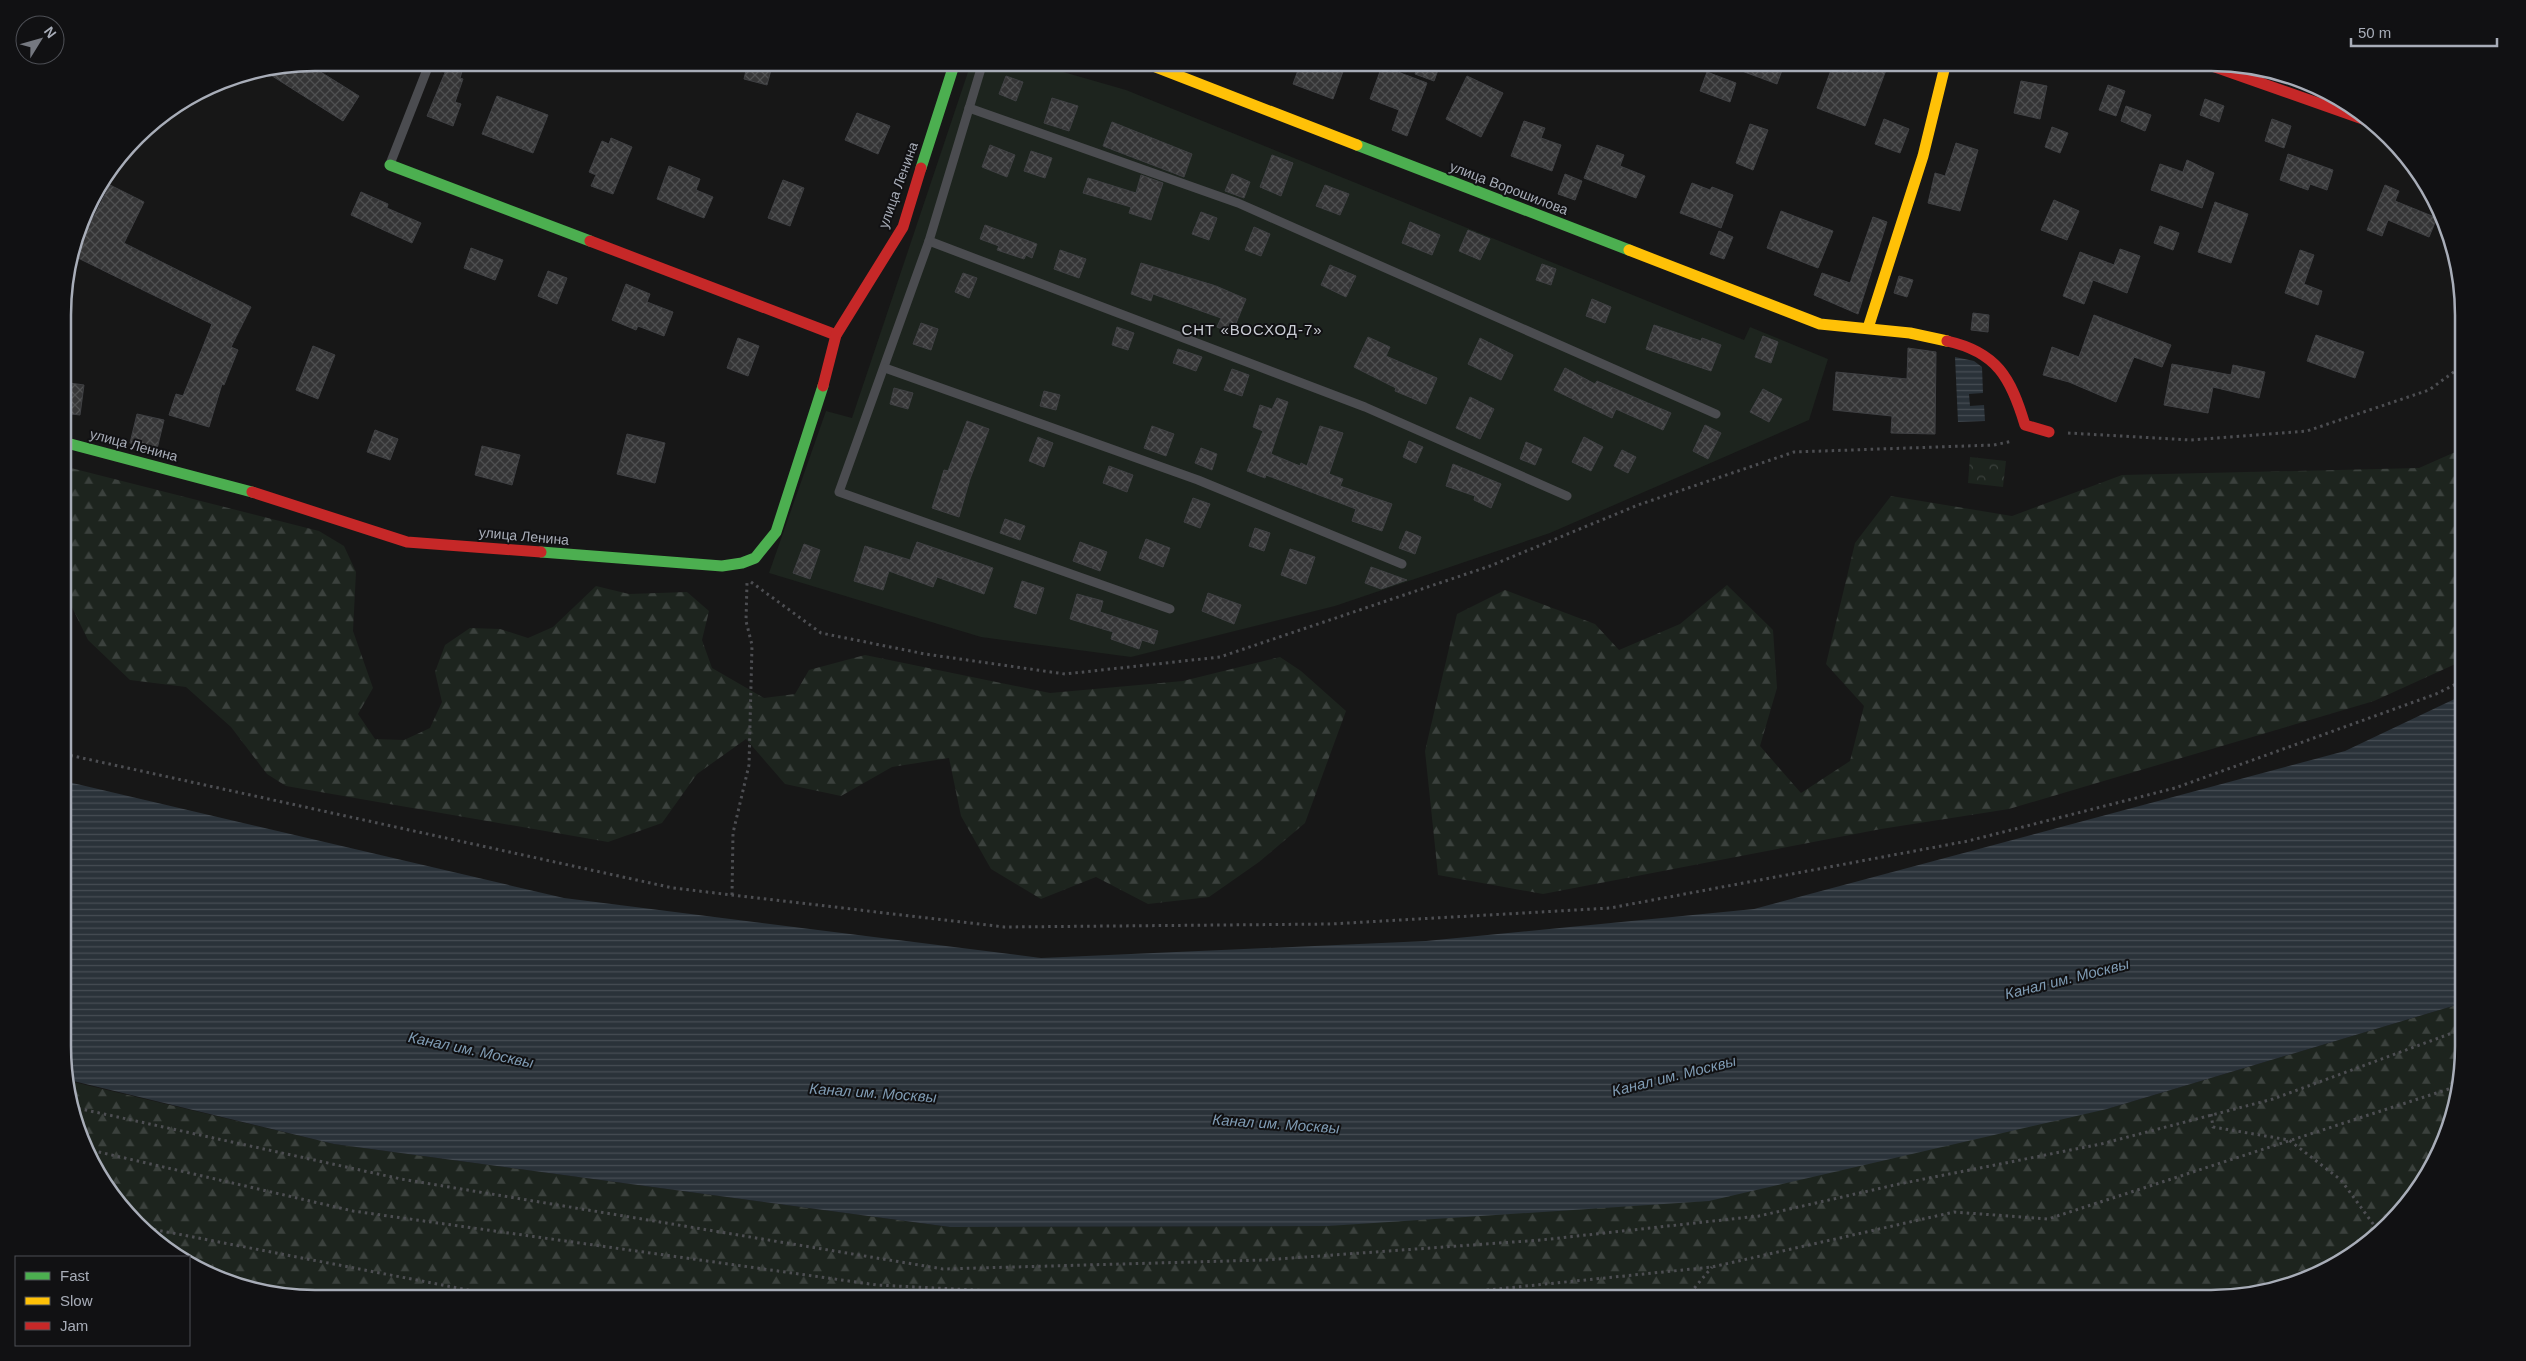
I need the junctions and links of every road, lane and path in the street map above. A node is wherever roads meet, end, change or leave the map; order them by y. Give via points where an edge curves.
1 (427, 71) edge
2 (953, 71) edge
3 (980, 71) edge
4 (1166, 71) edge
5 (1944, 71) edge
6 (2230, 72) edge
7 (969, 108) junction
8 (2349, 115) edge
9 (390, 165) joint
10 (929, 241) junction
11 (1868, 328) junction
12 (836, 335) junction
13 (885, 368) junction
14 (2455, 371) edge
15 (1716, 414) dead end
16 (2049, 432) joint
17 (2022, 439) dead end
18 (71, 444) edge
19 (1567, 496) dead end
20 (1402, 564) dead end
21 (1170, 609) dead end
22 (2455, 684) edge
23 (71, 756) edge
24 (732, 895) junction
25 (2455, 1032) edge
26 (2451, 1088) edge
27 (80, 1109) edge
28 (2211, 1114) junction
29 (2289, 1140) junction
30 (95, 1151) edge
31 (2375, 1226) edge
32 (157, 1231) edge
33 (1712, 1267) junction
34 (468, 1290) edge
35 (974, 1290) edge
36 (1486, 1290) edge
37 (1693, 1290) edge

1 - 9 lane
2 - 12 street, улица Ленина via 903,227
3 - 7 lane
4 - 11 street, улица Ворошилова via 1820,324
5 - 11 street via 1923,156
6 - 8 street
7 - 10 lane
7 - 15 lane via 1238,203
9 - 12 street
10 - 13 lane
10 - 19 lane via 1365,407
11 - 16 street, улица Ворошилова via 1975,348 1990,358 2008,379 2025,425
12 - 18 street, улица Ленина via 829,369 776,532 762,554 747,563 722,566 407,542 275,498
13 - 20 lane via 1198,480
13 - 21 lane via 839,492
14 - 16 path via 2429,390 2307,432 2190,440
17 - 24 path via 1994,445 1794,452 1638,505 1490,566 1220,657 1065,674 925,654 821,633 747,579 746,621 752,644 749,765 733,834
22 - 24 path via 2175,788 1968,841 1610,908 1331,924 1004,927
23 - 24 path via 673,888
25 - 28 path via 2273,1099
26 - 29 path
27 - 28 path via 401,1179 944,1270 1264,1260 1541,1240 1759,1216 2101,1144
28 - 29 path via 2213,1127
29 - 31 path via 2341,1180
29 - 33 path via 2048,1219 1954,1212
30 - 35 path via 353,1211 877,1285
32 - 34 path
33 - 36 path
33 - 37 path

